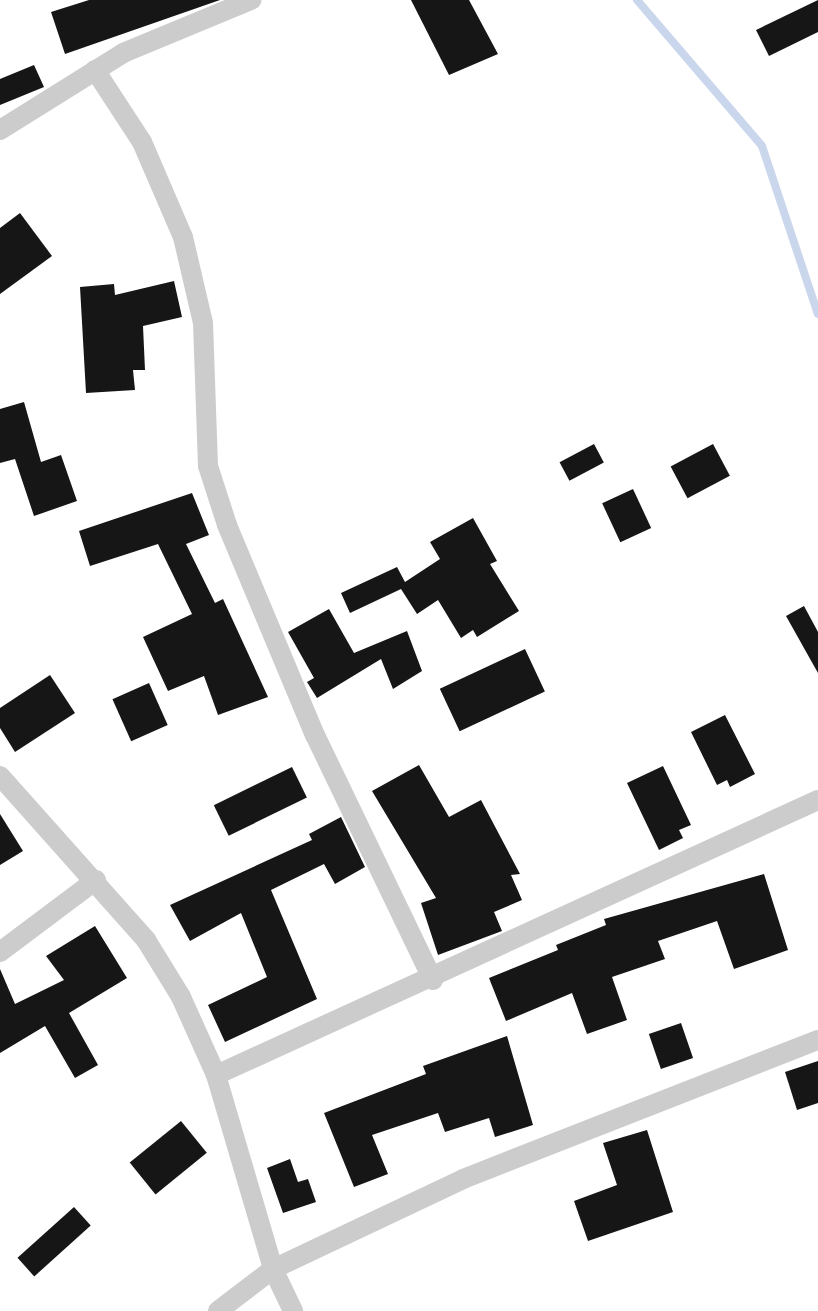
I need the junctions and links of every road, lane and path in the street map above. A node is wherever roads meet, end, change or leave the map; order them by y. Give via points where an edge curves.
1 (251, 0) edge
2 (95, 70) junction
3 (0, 130) edge
4 (0, 776) edge
5 (818, 800) edge
6 (96, 880) junction
7 (0, 952) edge
8 (433, 980) junction
9 (818, 1040) edge
10 (216, 1075) junction
11 (273, 1269) junction
12 (218, 1311) edge
13 (293, 1311) edge

1 - 2 street
2 - 3 street
2 - 8 street via 142,142 183,237 203,322 208,466 227,525 310,725
4 - 6 street
5 - 8 street
6 - 7 street
6 - 10 street via 146,940 181,997
8 - 10 street
9 - 11 street via 463,1179
10 - 11 street
11 - 12 street
11 - 13 street

